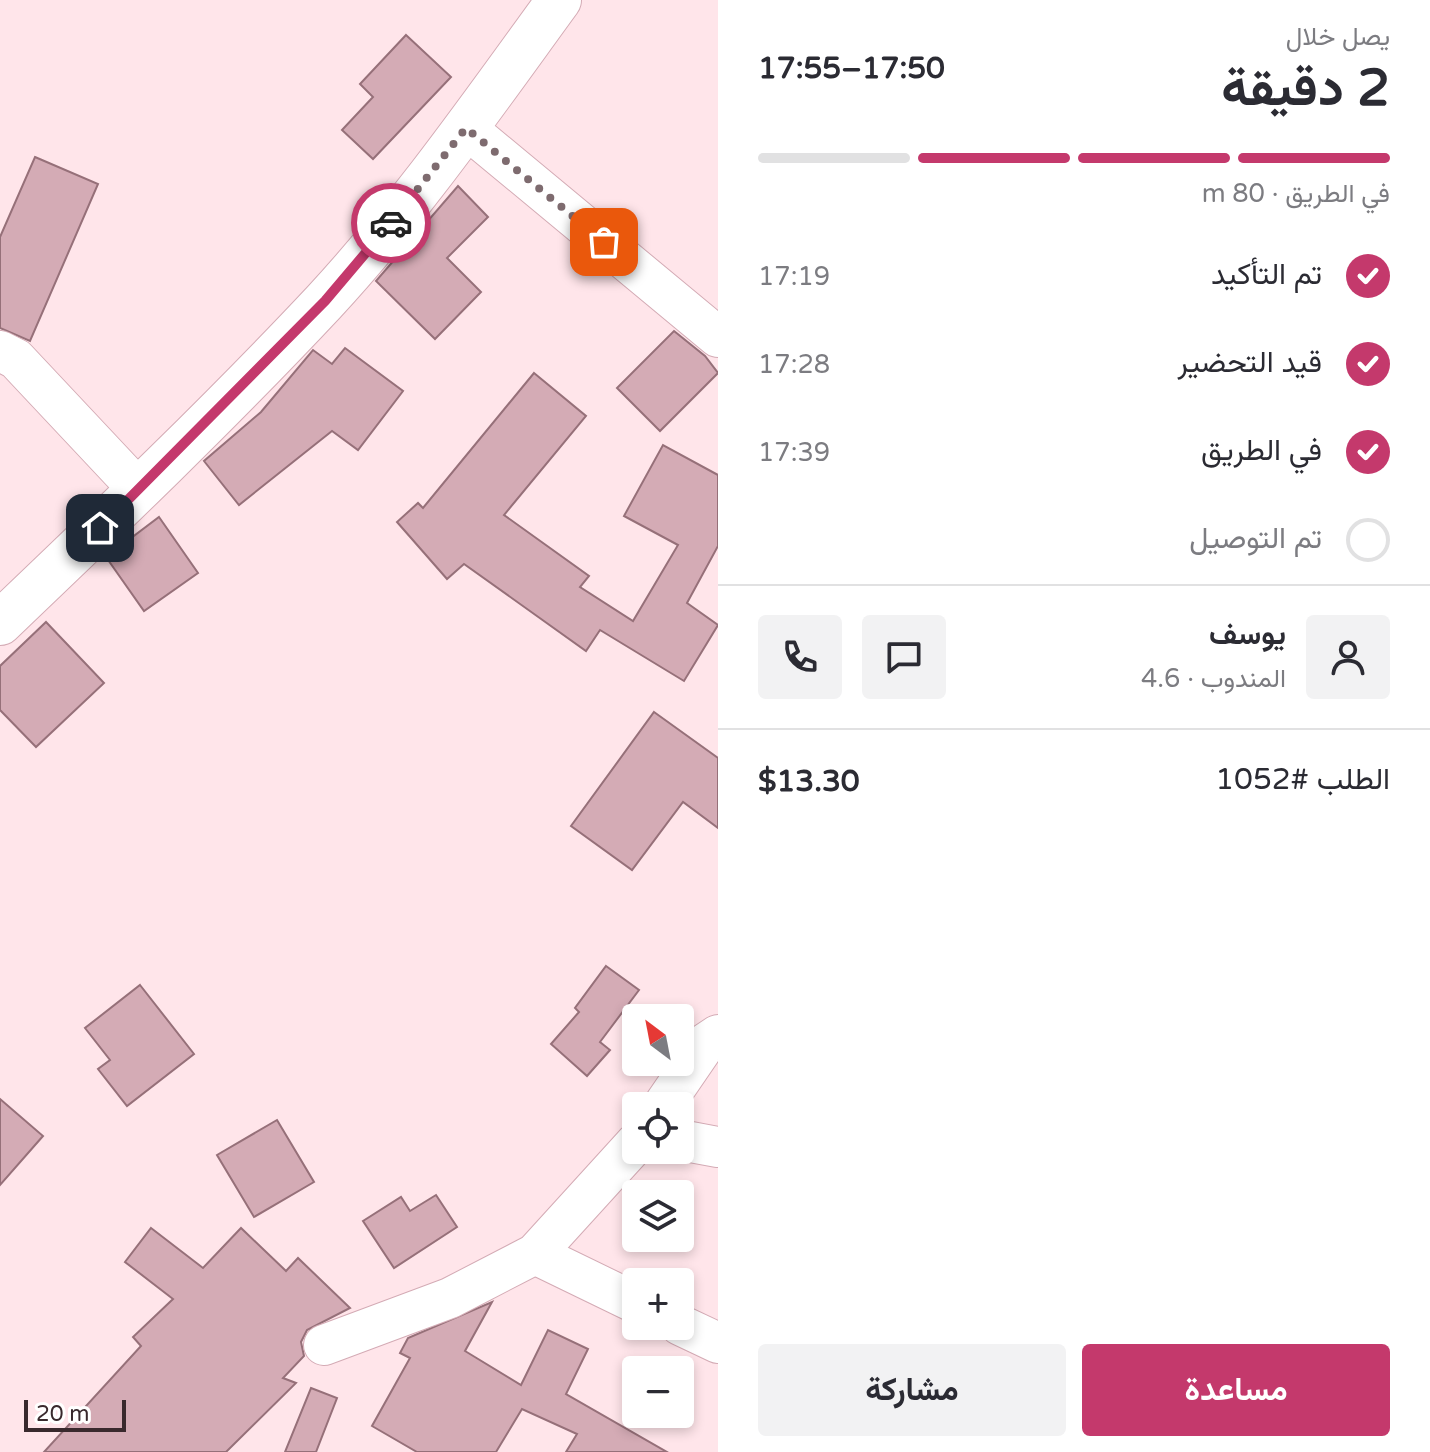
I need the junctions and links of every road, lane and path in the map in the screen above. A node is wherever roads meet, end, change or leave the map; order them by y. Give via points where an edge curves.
1 (559, 0) edge
2 (466, 128) junction
3 (718, 337) edge
4 (0, 351) edge
5 (139, 490) junction
6 (0, 623) edge
7 (718, 1035) edge
8 (673, 1092) edge
9 (694, 1143) edge
10 (718, 1147) edge
11 (622, 1158) edge
12 (535, 1254) junction
13 (622, 1296) edge
14 (694, 1332) edge
15 (718, 1343) edge
16 (324, 1345) dead end

1 - 2 main road
2 - 3 street
2 - 5 main road via 325,301
4 - 5 street via 16,359
5 - 6 main road
7 - 8 street via 706,1043
9 - 10 street
11 - 12 street
12 - 13 street
12 - 16 street via 450,1298
14 - 15 street

